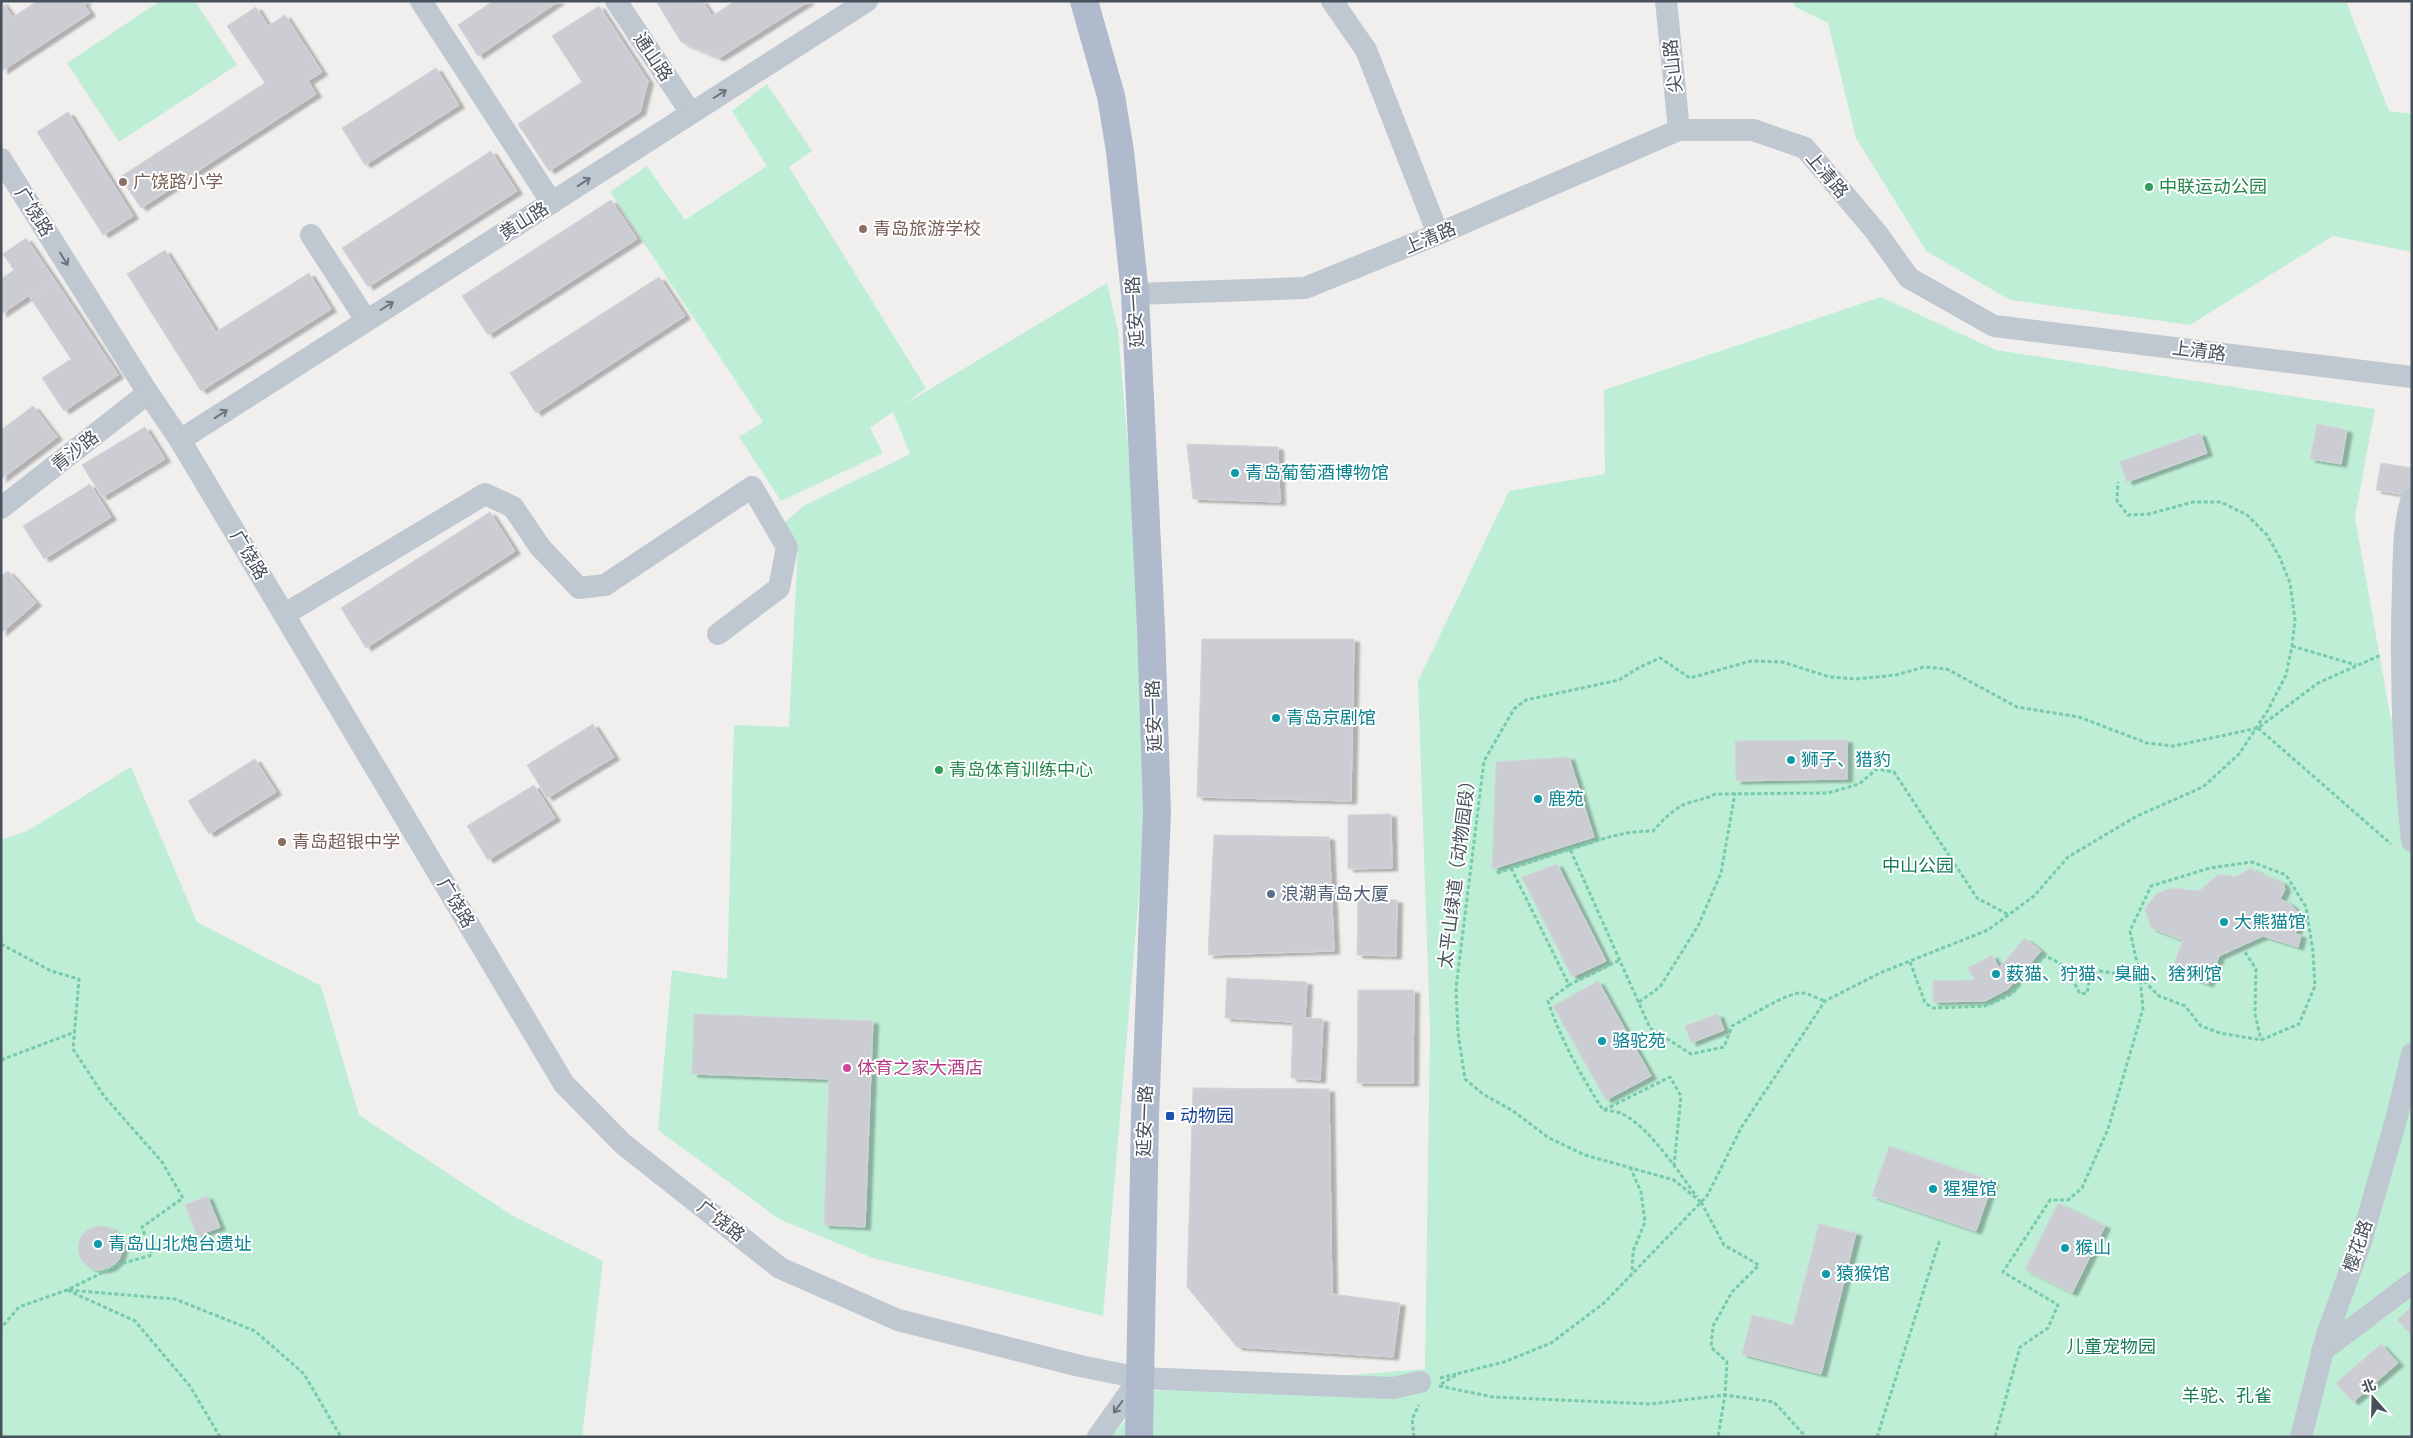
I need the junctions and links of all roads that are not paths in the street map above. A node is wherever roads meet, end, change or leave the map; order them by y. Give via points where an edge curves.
1 (421, 1) edge
2 (616, 1) edge
3 (867, 1) edge
4 (1084, 1) edge
5 (1332, 1) edge
6 (1666, 1) edge
7 (691, 113) junction
8 (1679, 130) junction
9 (1, 158) edge
10 (552, 203) junction
11 (311, 234) dead end
12 (1438, 234) junction
13 (1135, 294) junction
14 (366, 320) junction
15 (2412, 377) edge
16 (148, 394) junction
17 (180, 440) junction
18 (2412, 498) edge
19 (1, 508) edge
20 (285, 614) junction
21 (718, 634) dead end
22 (2404, 844) edge
23 (2412, 1054) edge
24 (2412, 1283) edge
25 (2322, 1351) junction
26 (1140, 1378) junction
27 (1420, 1382) road end
28 (1098, 1437) edge
29 (1139, 1437) edge
30 (2301, 1437) edge

1 - 10 street
2 - 7 street, 通山路
7 -> 3 street, 黄山路
4 - 13 main road, 延安一路 via 1111,96
5 - 12 street via 1366,50
6 - 8 street, 尖山路
10 -> 7 street, 黄山路
8 - 12 street, 上清路
8 - 15 street, 上清路 via 1753,130 1805,148 1876,232 1909,278 1994,326
9 -> 16 street, 广饶路
14 -> 10 street, 黄山路
11 - 14 street
12 - 13 street, 上清路 via 1305,288
13 - 26 main road, 延安一路 via 1157,811 1145,1116
17 -> 14 street, 黄山路
16 - 17 street, 广饶路
16 - 19 street, 青沙路
17 - 20 street, 广饶路
18 - 22 street via 2406,517 2403,644
20 - 21 street via 485,494 513,507 540,547 580,588 605,585 752,487 787,547 779,588
20 - 26 street, 广饶路 via 564,1084 623,1144 780,1268 898,1320
23 - 25 street, 樱花路 via 2361,1241
24 - 25 street
25 - 30 street, 樱花路
26 - 27 street, 广饶路 via 1393,1388
26 -> 28 street
26 - 29 main road, 延安一路

